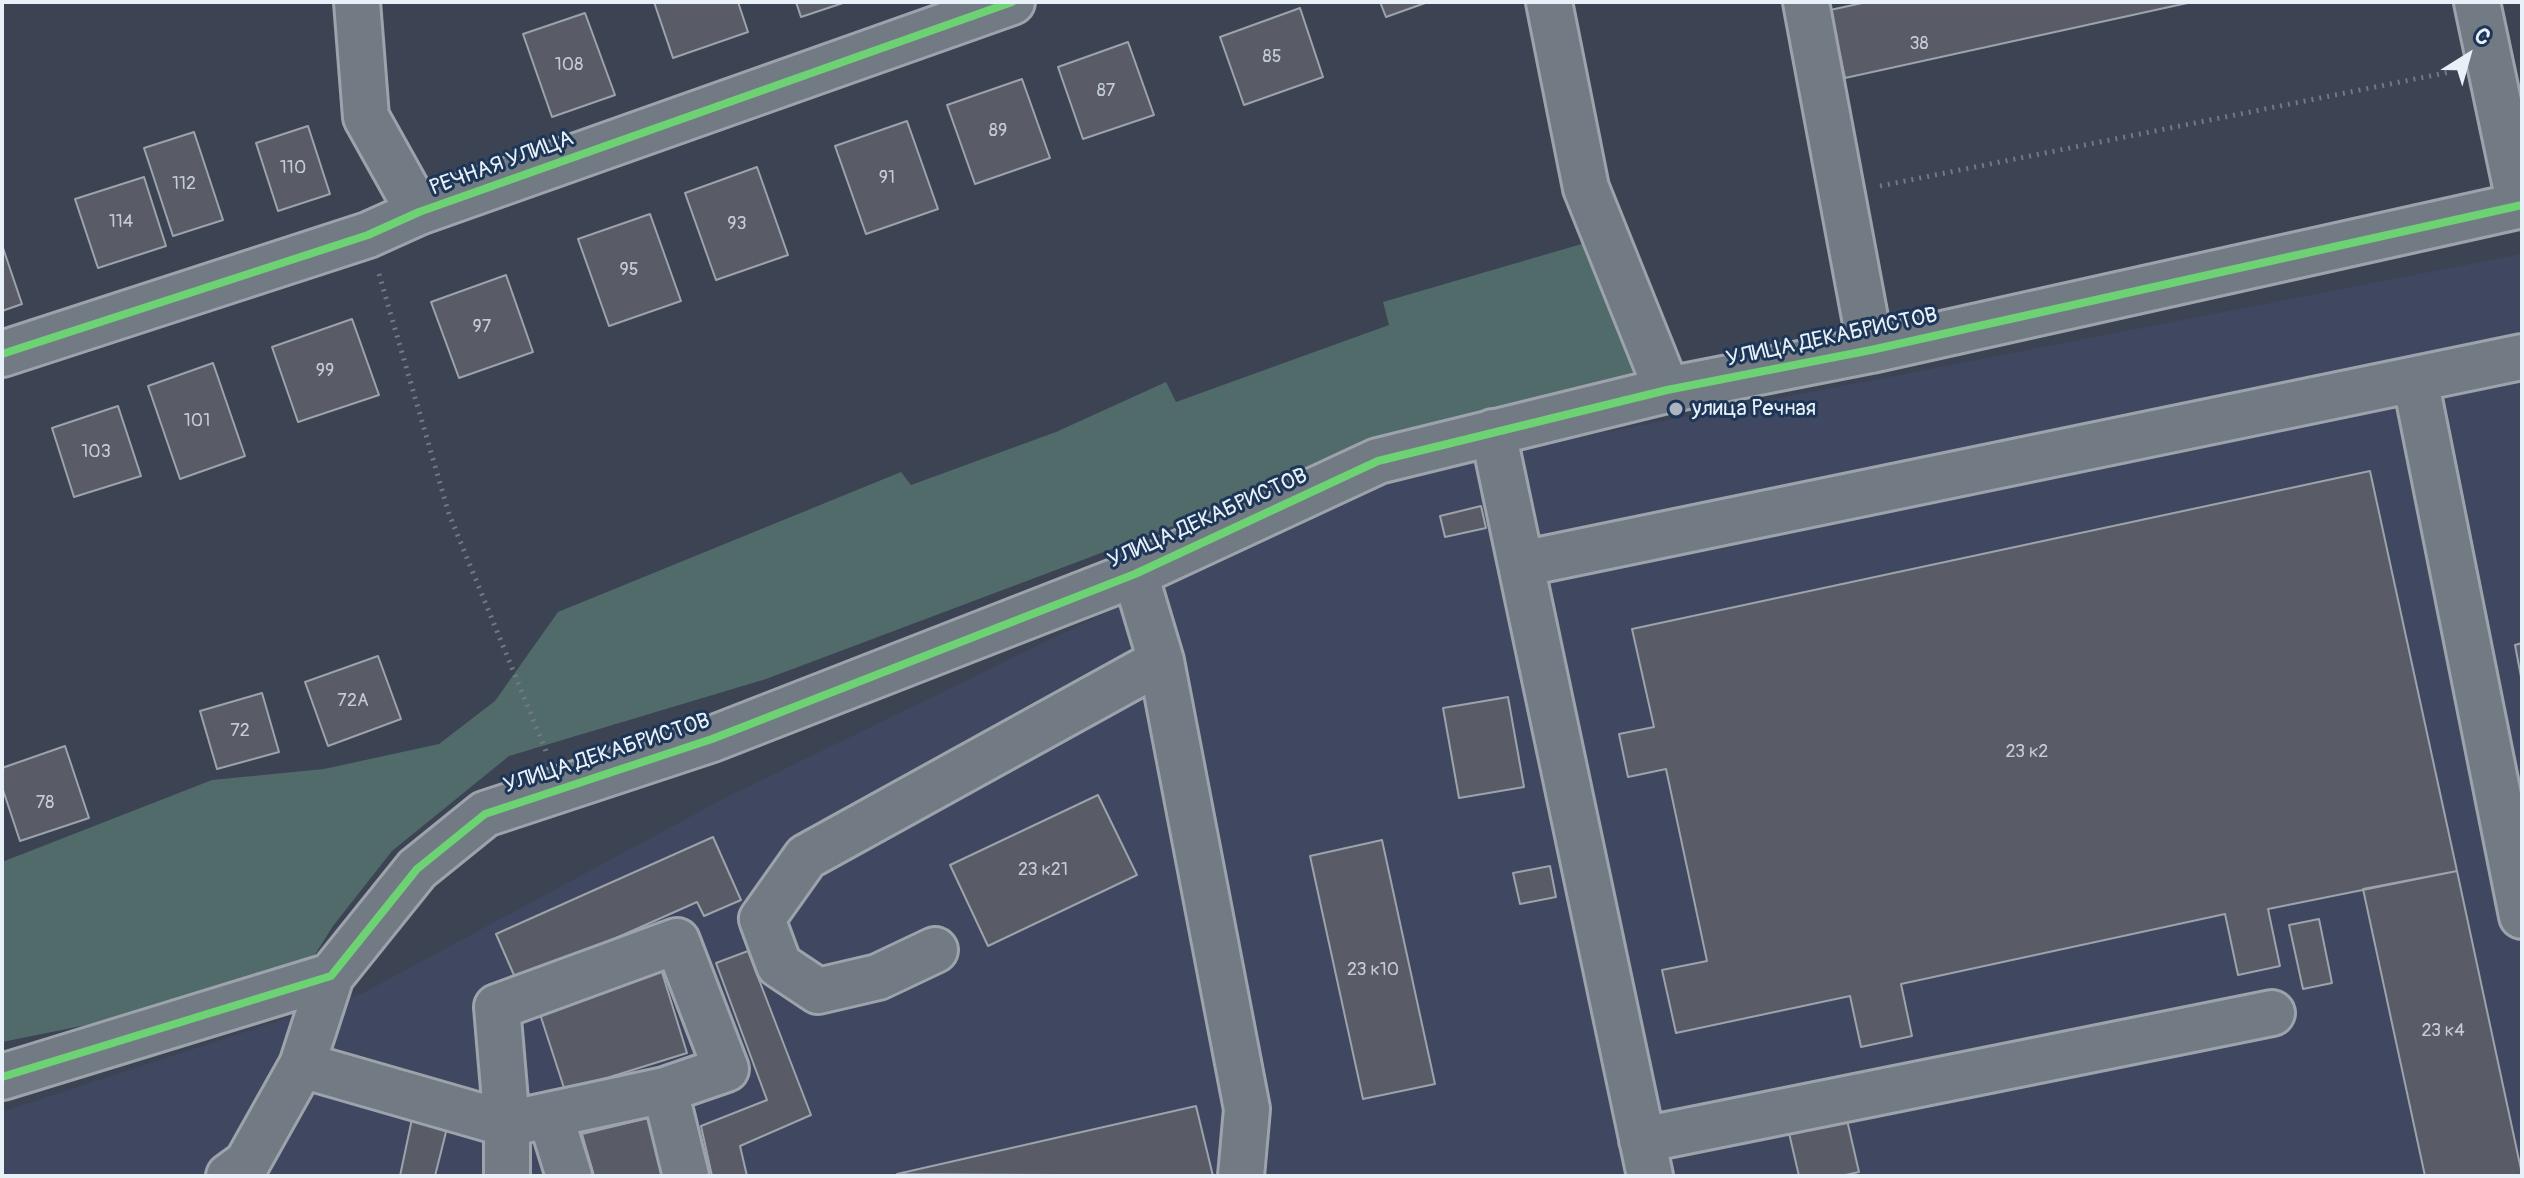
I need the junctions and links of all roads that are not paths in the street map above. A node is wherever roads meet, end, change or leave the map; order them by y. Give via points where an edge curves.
1 (1012, 2) edge
2 (1549, 2) edge
3 (1806, 2) edge
4 (2477, 2) edge
5 (358, 3) edge
6 (2503, 83) edge
7 (2521, 205) edge
8 (419, 212) junction
9 (1871, 350) junction
10 (2, 354) edge
11 (2522, 357) edge
12 (2415, 379) junction
13 (1667, 390) junction
14 (1493, 432) junction
15 (1521, 564) junction
16 (1135, 574) junction
17 (1161, 661) junction
18 (2522, 916) edge
19 (935, 950) dead end
20 (331, 976) junction
21 (2272, 1013) dead end
22 (302, 1065) junction
23 (2, 1077) edge
24 (665, 1090) junction
25 (550, 1115) junction
26 (507, 1124) junction
27 (1646, 1158) edge
28 (240, 1172) edge
29 (507, 1176) edge
30 (569, 1176) edge
31 (686, 1176) edge
32 (1241, 1176) edge

1 - 8 street, РЕЧНАЯ УЛИЦА
2 - 13 street via 1586,188
3 - 9 street
4 - 6 street
5 - 8 street via 366,117
6 - 7 street
7 - 9 street, УЛИЦА ДЕКАБРИСТОВ
8 - 10 street, РЕЧНАЯ УЛИЦА via 368,235
9 - 13 street, УЛИЦА ДЕКАБРИСТОВ
11 - 12 street
12 - 15 street
12 - 18 street
13 - 14 street, УЛИЦА ДЕКАБРИСТОВ
14 - 15 street
14 - 16 street, УЛИЦА ДЕКАБРИСТОВ via 1378,461
15 - 27 street
16 - 17 street
16 - 20 street, УЛИЦА ДЕКАБРИСТОВ via 712,739 485,814 417,869
17 - 19 street via 806,857 762,919 779,965 818,991 878,977
17 - 32 street via 1247,1109
20 - 22 street
20 - 23 street
21 - 27 street
22 - 26 street
22 - 28 street
24 - 25 street
24 - 26 street via 726,1069 677,941 497,1007
24 - 31 street
25 - 26 street
25 - 30 street
26 - 29 street

